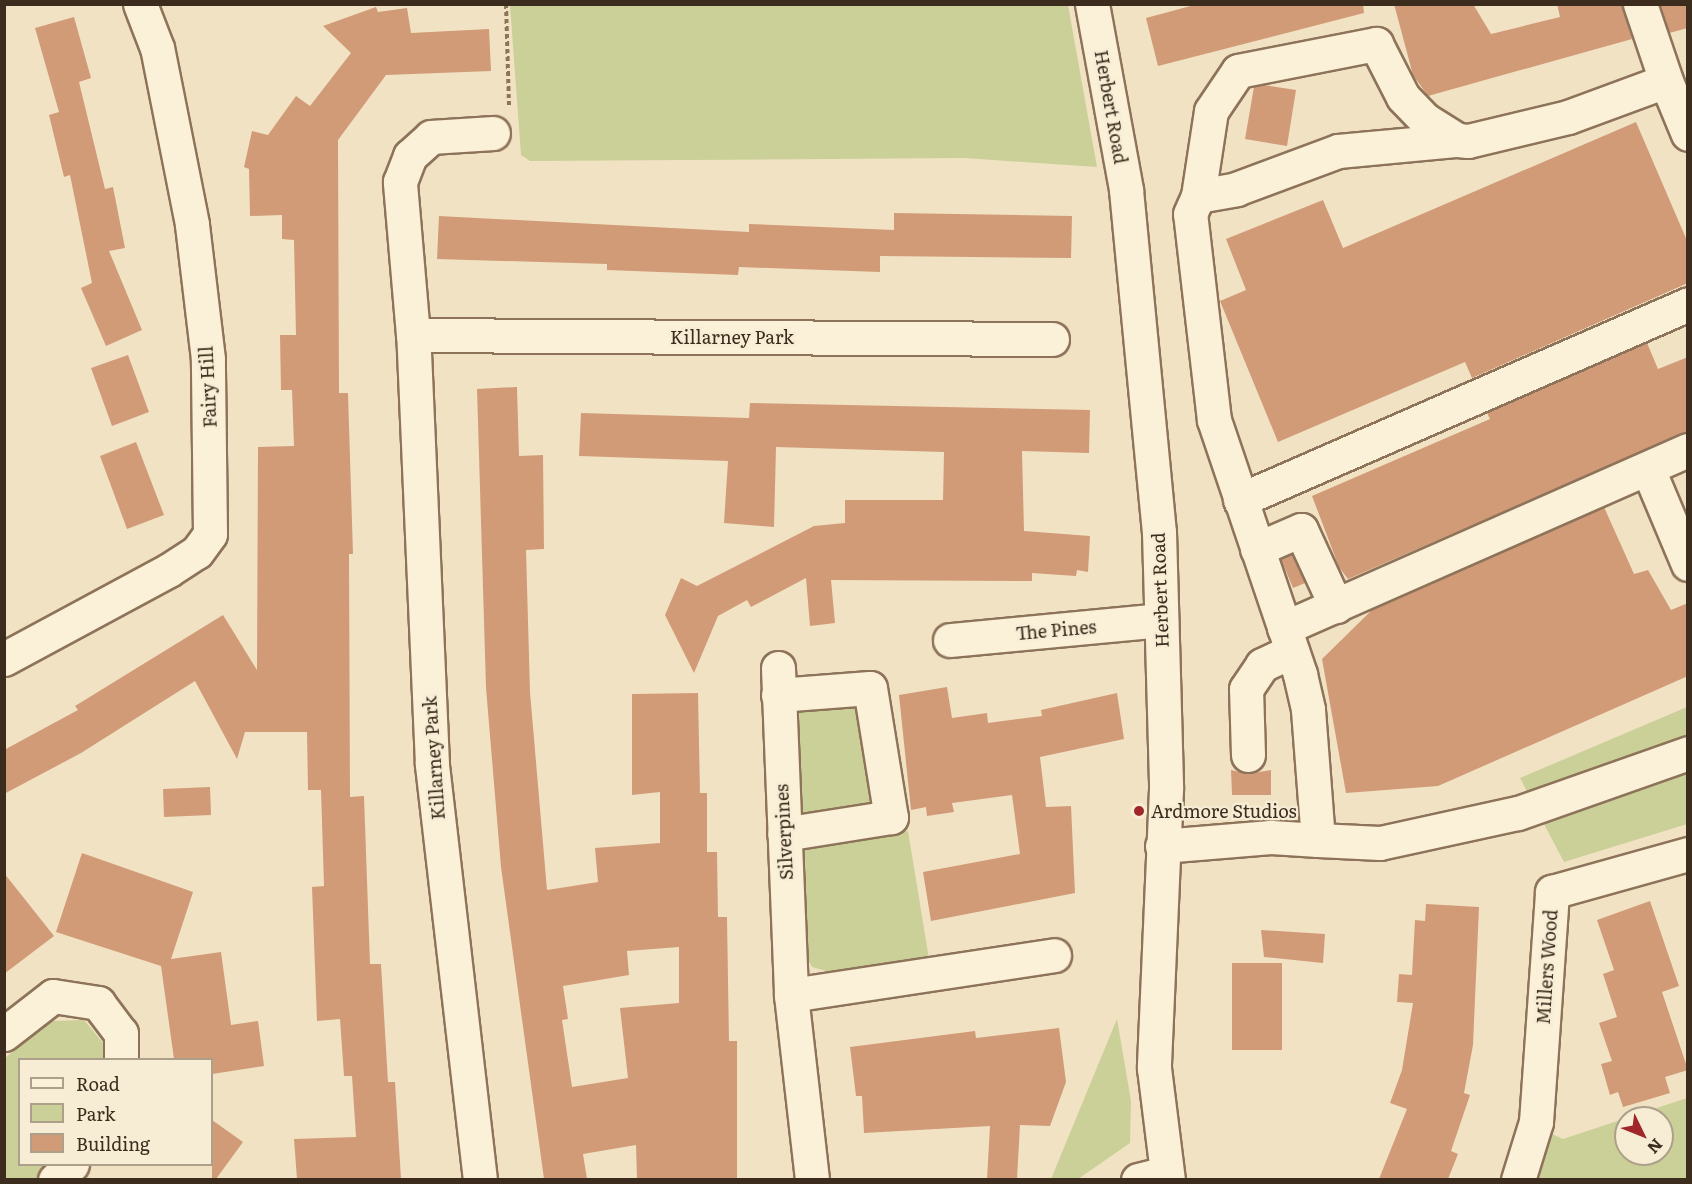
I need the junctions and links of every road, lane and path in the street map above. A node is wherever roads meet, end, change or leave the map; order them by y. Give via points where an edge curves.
1 (140, 4) edge
2 (506, 4) edge
3 (1092, 4) edge
4 (1640, 4) edge
5 (1666, 81) junction
6 (493, 133) joint
7 (1688, 134) edge
8 (1457, 140) junction
9 (1198, 196) junction
10 (1688, 304) edge
11 (412, 335) junction
12 (1052, 339) dead end
13 (1688, 450) edge
14 (1648, 469) junction
15 (1240, 500) junction
16 (1257, 549) junction
17 (1688, 564) edge
18 (1336, 606) junction
19 (1161, 620) junction
20 (950, 640) dead end
21 (1288, 640) junction
22 (4, 659) edge
23 (1688, 753) edge
24 (1248, 755) dead end
25 (784, 834) junction
26 (1318, 840) junction
27 (1162, 846) junction
28 (1688, 854) edge
29 (1054, 955) dead end
30 (791, 995) junction
31 (4, 1034) edge
32 (121, 1058) edge
33 (70, 1166) edge
34 (1157, 1177) edge
35 (55, 1179) edge
36 (480, 1179) edge
37 (812, 1179) edge
38 (1518, 1179) edge

1 - 22 street, Fairy Hill via 157,48 192,224 208,359 210,534 197,552 169,570
2 - 6 path via 509,132
3 - 19 street, Herbert Road via 1126,190 1141,317 1159,532
4 - 5 street
5 - 7 street
5 - 8 street via 1513,133
6 - 11 street, Killarney Park via 431,137 410,156 400,182
8 - 9 street via 1338,151 1236,189
8 - 9 street via 1403,98 1376,44 1338,48 1238,71 1211,111
9 - 15 street via 1190,214 1214,420
10 - 15 street
11 - 12 street, Killarney Park
11 - 36 street, Killarney Park via 432,764
13 - 14 street
14 - 17 street
14 - 18 street
15 - 16 street
16 - 18 street via 1301,530
16 - 21 street
18 - 21 street
19 - 20 street, The Pines
19 - 27 street, Herbert Road via 1166,789
21 - 24 street via 1262,665 1246,689
21 - 26 street via 1308,709
23 - 26 street via 1518,813 1380,843
25 - 25 street, Silverpines via 778,681 870,688 891,817
25 - 30 street, Silverpines
26 - 27 street via 1271,837
27 - 34 street, Herbert Road via 1154,1068
28 - 38 street, Millers Wood via 1552,892 1536,1122
29 - 30 street
30 - 37 street, Silverpines
31 - 32 street via 53,996 98,1003 121,1033
33 - 35 street

